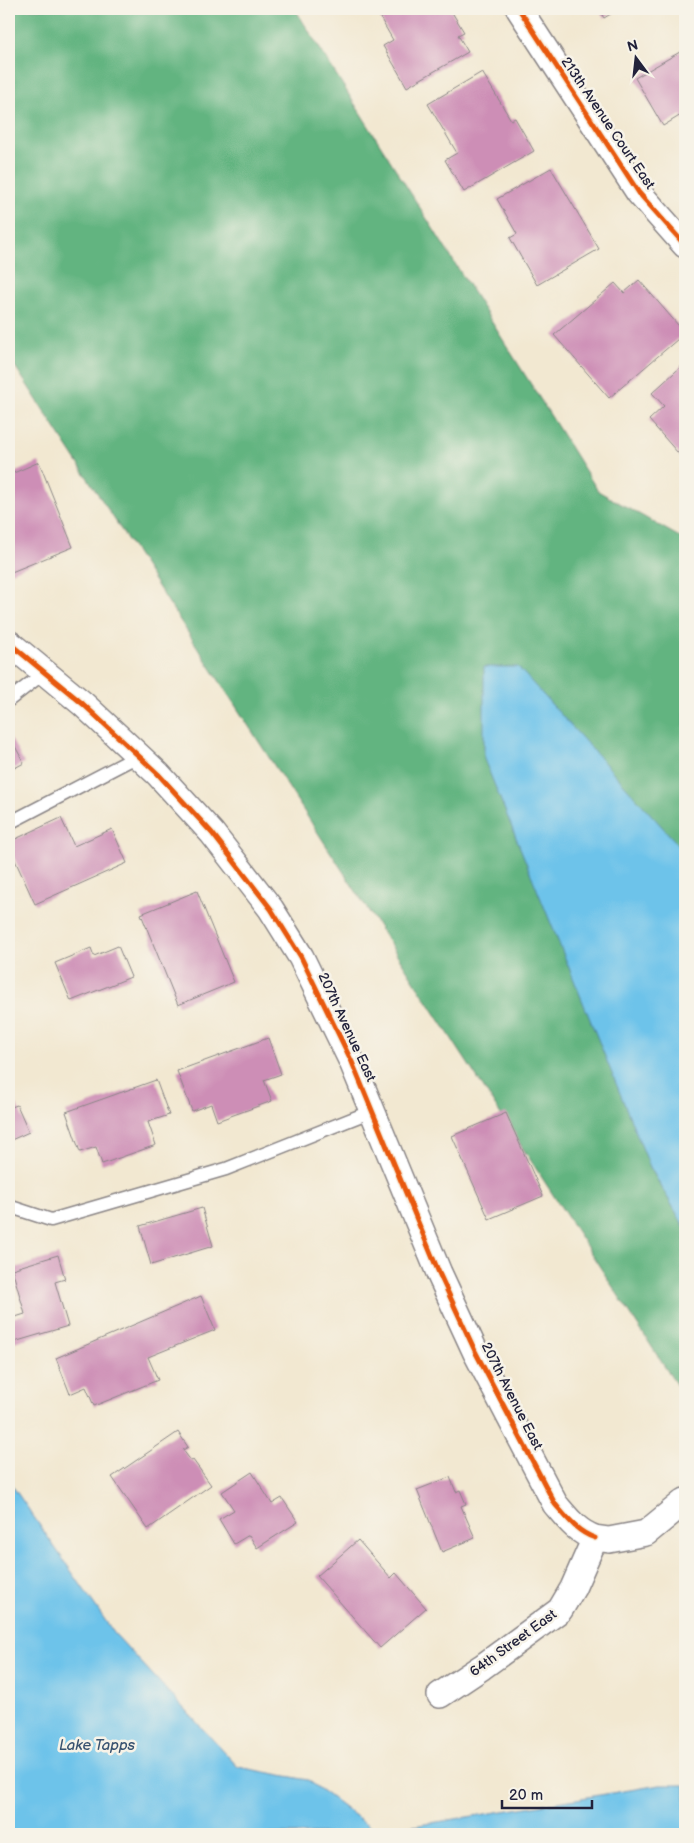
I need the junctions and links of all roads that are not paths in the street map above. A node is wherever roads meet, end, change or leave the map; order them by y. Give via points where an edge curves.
1 (518, 9) edge
2 (681, 233) edge
3 (9, 643) edge
4 (45, 672) junction
5 (9, 700) edge
6 (138, 756) junction
7 (9, 824) edge
8 (372, 1111) junction
9 (11, 1207) dead end
10 (685, 1501) edge
11 (595, 1538) junction
12 (440, 1695) dead end

1 - 2 street, 213th Avenue Court East via 639,193
3 - 4 street, 207th Avenue East
4 - 5 lane
4 - 6 street, 207th Avenue East
6 - 7 lane
6 - 8 street, 207th Avenue East via 212,833 271,909 301,957
8 - 9 lane via 226,1169 50,1220
8 - 11 street, 207th Avenue East via 439,1273 484,1370 555,1504 584,1534
10 - 11 street via 646,1532 609,1540
11 - 12 street, 64th Street East via 560,1610

